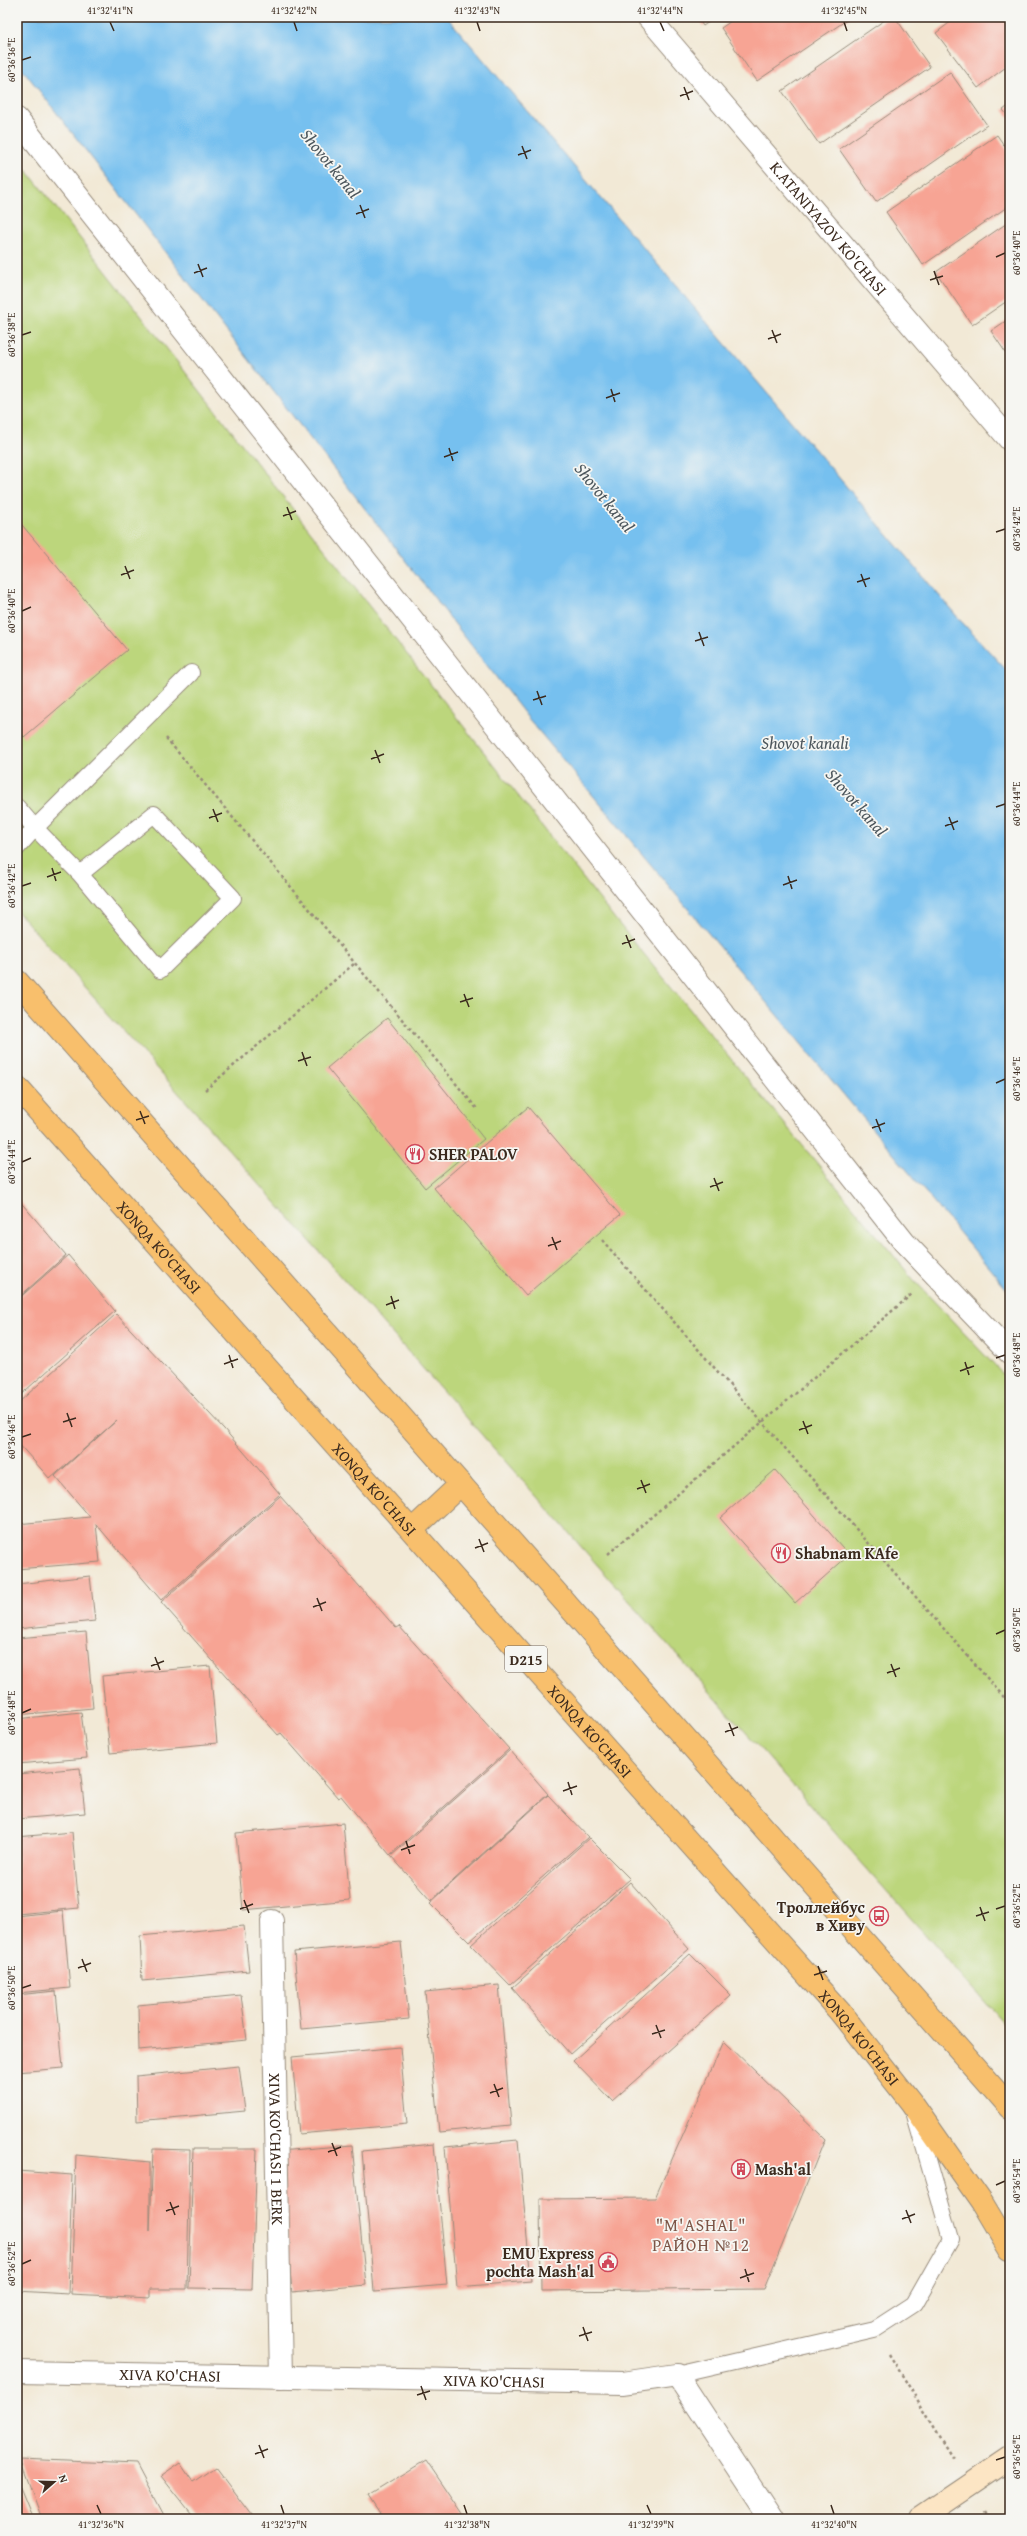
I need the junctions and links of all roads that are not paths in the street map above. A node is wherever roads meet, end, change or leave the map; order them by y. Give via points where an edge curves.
1 (648, 17) edge
2 (17, 120) edge
3 (1010, 440) edge
4 (191, 673) dead end
5 (17, 807) edge
6 (34, 828) junction
7 (17, 848) edge
8 (80, 874) junction
9 (17, 981) edge
10 (17, 1087) edge
11 (1010, 1353) edge
12 (461, 1484) junction
13 (412, 1530) junction
14 (272, 1920) dead end
15 (912, 2102) junction
16 (1010, 2107) edge
17 (1010, 2250) edge
18 (17, 2372) edge
19 (677, 2375) junction
20 (281, 2377) junction
21 (1010, 2458) edge
22 (772, 2519) edge
23 (920, 2519) edge

1 - 3 street, K.ATANIYAZOV KO'CHASI
2 - 11 street via 904,1242
4 - 6 lane
5 - 6 lane
6 - 7 lane
6 - 8 lane
8 - 8 lane via 160,970 233,898 154,814
9 - 12 main road
10 - 13 main road, XONQA KO'CHASI / D215
12 - 13 main road
12 - 16 main road
13 - 15 main road, XONQA KO'CHASI / D215 via 840,2012
14 - 20 street, XIVA KO'CHASI 1 BERK
15 - 17 main road, XONQA KO'CHASI / D215 via 982,2203
15 - 19 lane via 952,2239 914,2304 874,2330
18 - 20 street, XIVA KO'CHASI
19 - 20 street, XIVA KO'CHASI via 622,2383
19 - 22 street
21 - 23 main road

